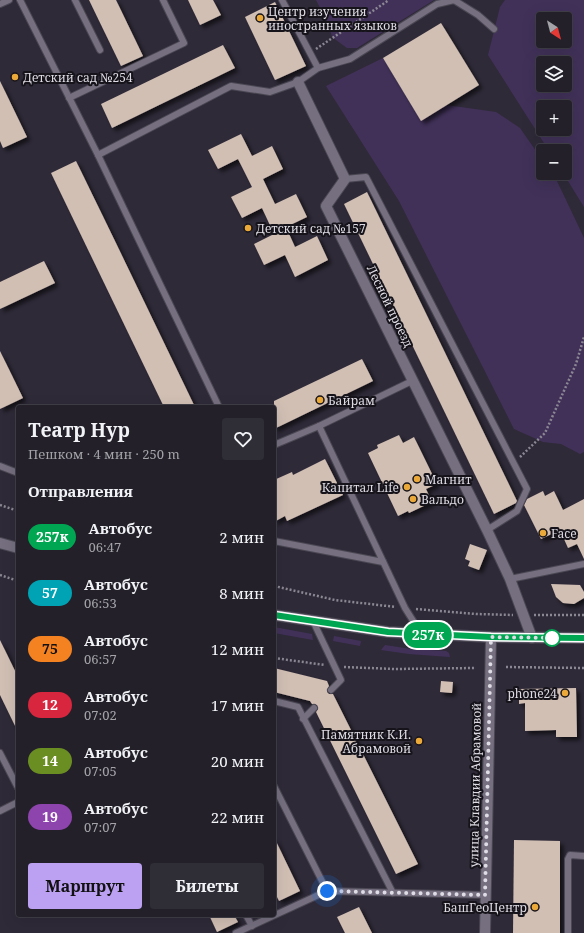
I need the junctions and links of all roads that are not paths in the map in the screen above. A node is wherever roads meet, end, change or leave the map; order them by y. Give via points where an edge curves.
1 (9, 0) edge
2 (20, 0) edge
3 (75, 0) edge
4 (163, 0) edge
5 (282, 0) edge
6 (0, 4) edge
7 (494, 30) dead end
8 (100, 50) dead end
9 (318, 68) junction
10 (298, 82) junction
11 (69, 98) junction
12 (98, 155) junction
13 (345, 179) junction
14 (412, 380) junction
15 (218, 405) edge
16 (319, 426) junction
17 (276, 444) edge
18 (0, 466) edge
19 (16, 472) edge
20 (487, 530) junction
21 (276, 541) edge
22 (0, 542) edge
23 (16, 547) edge
24 (383, 562) junction
25 (584, 564) edge
26 (510, 579) junction
27 (276, 615) edge
28 (313, 621) junction
29 (422, 635) junction
30 (491, 637) junction
31 (532, 638) junction
32 (584, 638) edge
33 (331, 690) dead end
34 (276, 702) edge
35 (314, 708) dead end
36 (303, 718) junction
37 (0, 753) edge
38 (16, 784) edge
39 (276, 790) edge
40 (16, 803) edge
41 (0, 811) edge
42 (584, 856) edge
43 (327, 891) junction
44 (392, 893) junction
45 (485, 895) junction
46 (276, 915) edge
47 (247, 917) edge
48 (271, 917) edge
49 (252, 926) junction
50 (236, 933) edge
51 (485, 933) edge
52 (568, 933) edge

1 - 6 lane
2 - 11 lane
3 - 8 lane
4 - 11 lane via 184,43
5 - 9 lane
7 - 9 lane via 478,15 454,0 438,4 350,59
9 - 10 lane
10 - 12 lane via 270,92 231,86
10 - 13 street
11 - 12 lane
12 - 15 lane
13 - 14 street, Лесной проезд via 326,206
13 - 20 lane via 366,177 527,489 517,512
14 - 16 lane
14 - 20 street, Лесной проезд
16 - 17 lane
16 - 24 lane
18 - 19 lane
20 - 26 street, Лесной проезд
21 - 24 lane
22 - 23 street
24 - 29 lane via 405,608
25 - 26 lane
26 - 31 street, Лесной проезд
27 - 28 street
28 - 29 street
28 - 33 lane via 341,680
29 - 30 street
30 - 31 street
30 - 45 street, улица Клавдии Абрамовой
31 - 32 street
34 - 36 lane via 298,707
35 - 36 lane
36 - 44 lane
37 - 38 lane
39 - 43 lane
40 - 41 lane
42 - 52 lane via 570,855 568,859
43 - 44 lane
43 - 46 lane
44 - 45 lane
45 - 51 street, улица Клавдии Абрамовой
47 - 49 lane
48 - 49 lane
49 - 50 lane

